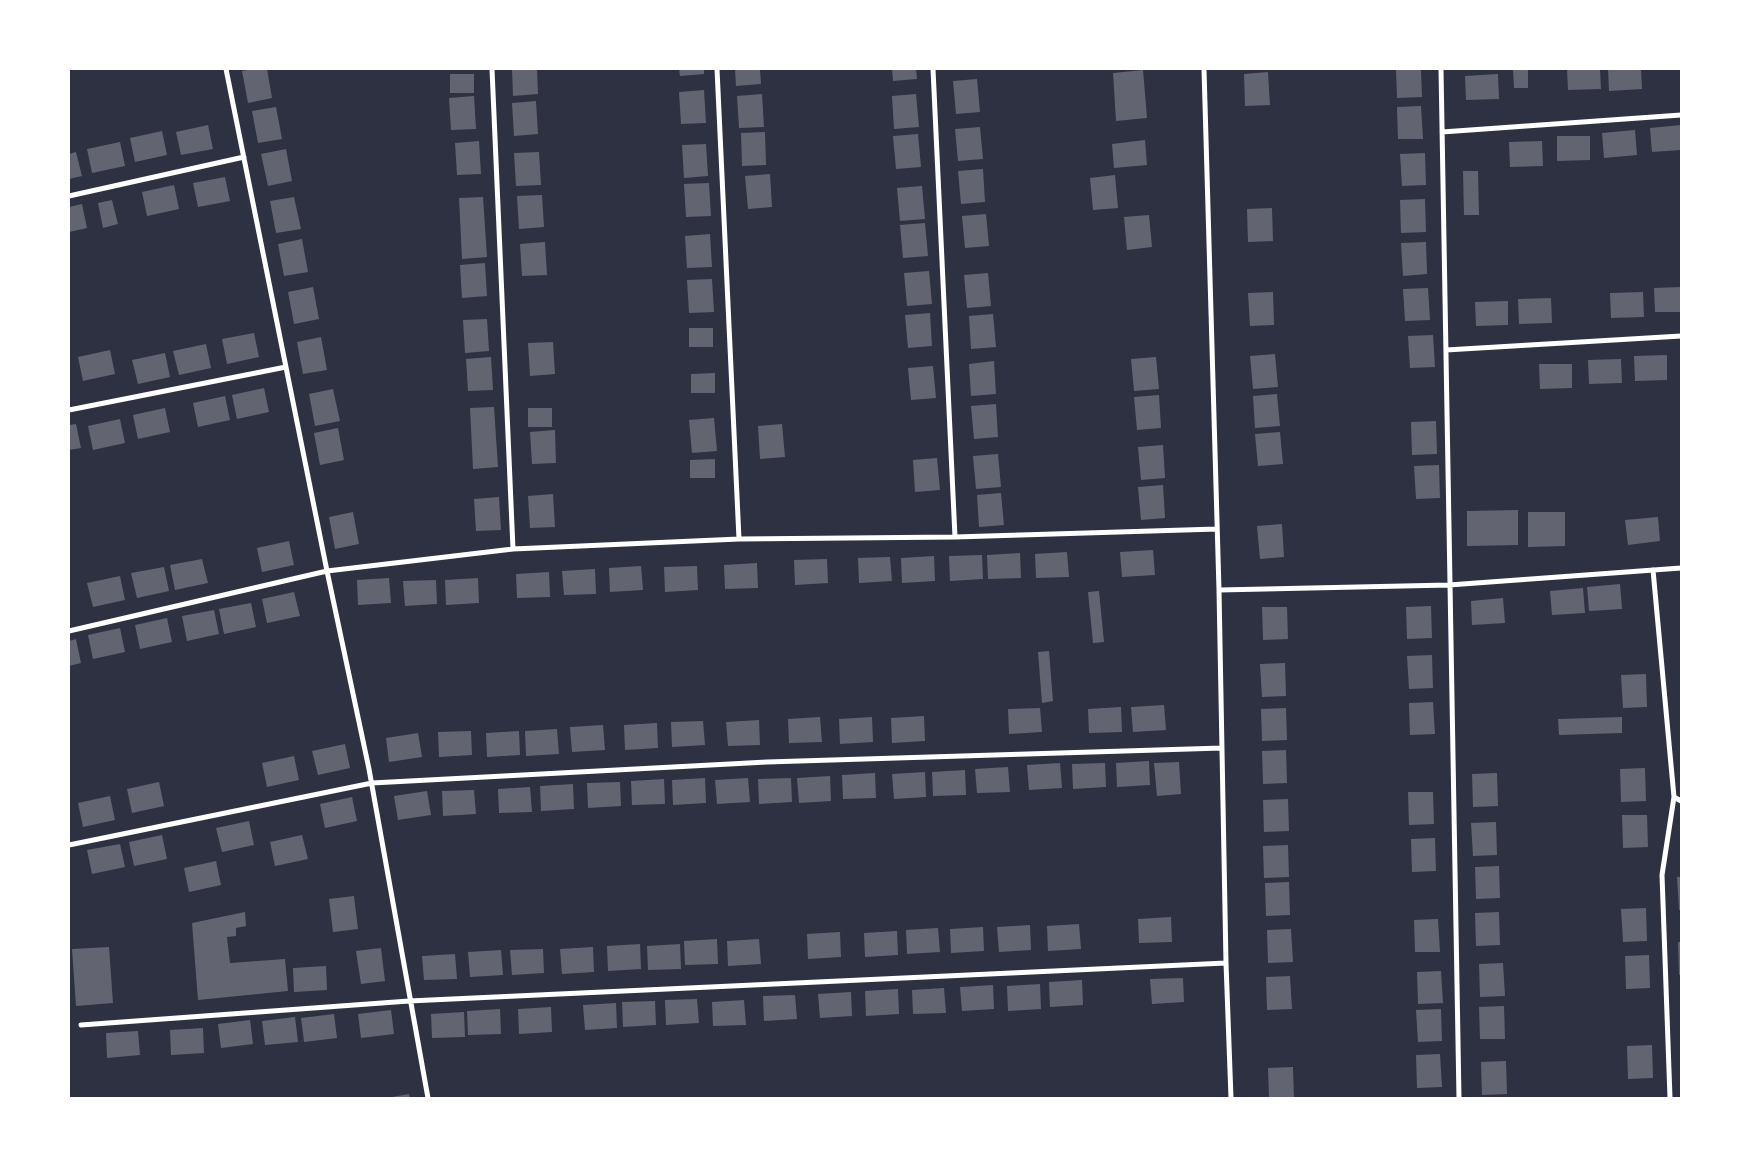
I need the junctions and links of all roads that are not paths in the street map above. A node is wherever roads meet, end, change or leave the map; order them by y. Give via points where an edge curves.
1 (226, 69) edge
2 (492, 69) edge
3 (718, 69) edge
4 (932, 69) edge
5 (1204, 69) edge
6 (1442, 69) edge
7 (1681, 115) edge
8 (1442, 132) junction
9 (244, 158) junction
10 (69, 196) edge
11 (1681, 336) edge
12 (1446, 350) junction
13 (286, 367) junction
14 (69, 410) edge
15 (1218, 529) junction
16 (954, 537) junction
17 (739, 539) junction
18 (513, 549) junction
19 (1681, 568) edge
20 (1653, 570) junction
21 (327, 571) junction
22 (1449, 584) junction
23 (1219, 590) junction
24 (69, 631) edge
25 (1222, 748) junction
26 (372, 783) junction
27 (1674, 797) junction
28 (1681, 801) edge
29 (69, 845) edge
30 (1226, 963) junction
31 (409, 1001) junction
32 (81, 1025) dead end
33 (428, 1098) edge
34 (1231, 1098) edge
35 (1459, 1098) edge
36 (1670, 1098) edge

1 - 9 street
2 - 18 street
3 - 17 street
4 - 16 street
5 - 15 street
6 - 8 street
7 - 8 street
8 - 12 street
9 - 10 street
9 - 13 street
11 - 12 street
12 - 22 street
13 - 14 street
13 - 21 street
15 - 16 street
15 - 23 street
16 - 17 street
17 - 18 street
18 - 21 street
19 - 20 street
20 - 22 street
20 - 27 street
21 - 24 street
21 - 26 street
22 - 23 street
22 - 35 street
23 - 25 street
25 - 26 street via 767,762
25 - 30 street
26 - 29 street
26 - 31 street
27 - 28 street
27 - 36 street via 1662,875
30 - 31 street
30 - 34 street
31 - 32 street
31 - 33 street

